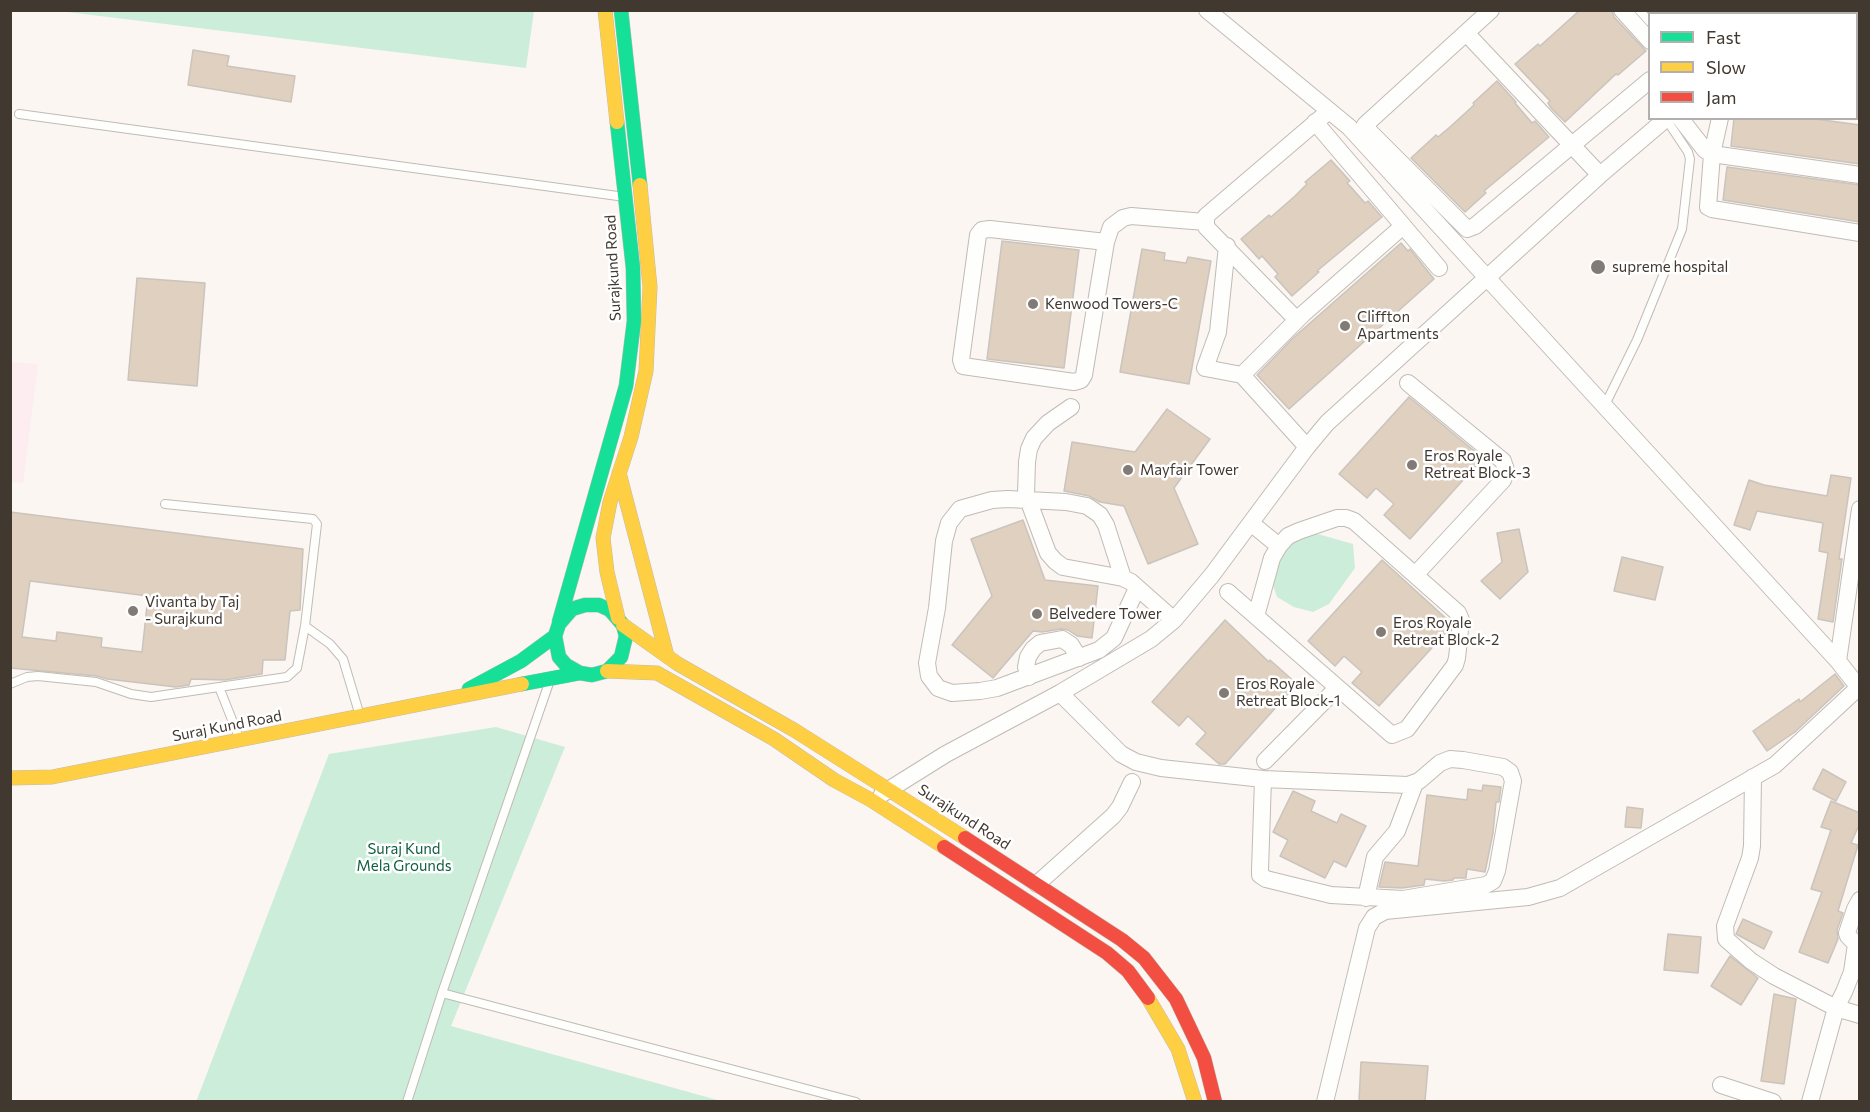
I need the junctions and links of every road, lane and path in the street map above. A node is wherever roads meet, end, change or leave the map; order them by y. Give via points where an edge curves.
1 (605, 10) edge
2 (621, 10) edge
3 (1207, 10) edge
4 (1491, 10) edge
5 (1622, 10) edge
6 (1467, 34) junction
7 (1648, 39) edge
8 (1648, 82) edge
9 (1329, 111) junction
10 (19, 114) dead end
11 (1670, 120) edge
12 (1672, 120) edge
13 (1672, 120) edge
14 (1720, 120) edge
15 (1315, 122) junction
16 (1572, 146) junction
17 (1712, 154) junction
18 (1600, 175) junction
19 (1860, 175) edge
20 (625, 197) junction
21 (641, 197) junction
22 (1205, 222) junction
23 (1403, 226) junction
24 (1860, 233) edge
25 (1106, 242) junction
26 (1227, 246) junction
27 (1439, 268) dead end
28 (1486, 278) junction
29 (1297, 320) junction
30 (1242, 375) junction
31 (1408, 383) dead end
32 (1071, 407) dead end
33 (1604, 407) junction
34 (1307, 447) junction
35 (619, 473) junction
36 (1029, 501) junction
37 (165, 504) dead end
38 (1860, 509) edge
39 (1252, 524) junction
40 (1279, 546) junction
41 (1415, 575) junction
42 (1130, 583) junction
43 (1228, 592) dead end
44 (1256, 616) junction
45 (1174, 620) junction
46 (621, 621) junction
47 (305, 626) junction
48 (557, 630) junction
49 (666, 656) junction
50 (1079, 658) junction
51 (1838, 661) junction
52 (607, 671) junction
53 (580, 673) junction
54 (1029, 677) junction
55 (550, 680) junction
56 (10, 684) edge
57 (219, 687) junction
58 (1337, 688) junction
59 (1859, 688) edge
60 (1060, 693) junction
61 (450, 700) junction
62 (360, 717) junction
63 (240, 741) junction
64 (1265, 761) dead end
65 (1753, 777) junction
66 (10, 778) edge
67 (1263, 779) junction
68 (1132, 782) dead end
69 (1415, 783) junction
70 (890, 789) junction
71 (871, 800) junction
72 (1037, 884) junction
73 (1366, 898) junction
74 (1860, 900) edge
75 (442, 993) junction
76 (1836, 1008) junction
77 (1860, 1015) edge
78 (1721, 1085) dead end
79 (407, 1101) edge
80 (856, 1101) edge
81 (1195, 1101) edge
82 (1215, 1101) edge
83 (1325, 1101) edge
84 (1773, 1101) edge
85 (1810, 1101) edge

1 - 20 main road, Surajkund Road
2 - 21 main road
3 - 9 street
4 - 6 street
5 - 7 street
6 - 16 street
6 - 16 street via 1366,123 1366,129 1467,229
8 - 16 street
9 - 15 street
9 - 28 street via 1349,127
10 - 20 lane
11 - 18 street
12 - 17 street
13 - 33 lane via 1690,159 1682,229 1637,340
14 - 17 street
15 - 22 street via 1209,211
15 - 23 street
16 - 18 street
17 - 19 street
17 - 24 street via 1708,207
18 - 28 street
20 - 21 lane
20 - 48 main road, Surajkund Road via 634,289 629,366
21 - 35 main road via 650,287 648,347 646,371
22 - 25 street via 1131,216 1111,227
22 - 26 street
23 - 27 street
23 - 29 street
25 - 25 street via 982,230 978,235 963,366 1081,380
26 - 29 street
26 - 30 street via 1218,332 1205,368
28 - 33 street
28 - 34 street via 1327,423
29 - 30 street
30 - 34 street
31 - 41 street via 1503,461 1506,470 1503,480
32 - 36 street via 1048,423 1029,449
33 - 51 street
34 - 39 street
35 - 46 main road via 603,538
35 - 49 main road
36 - 42 street via 1054,561 1063,567
36 - 42 street via 1066,502 1087,506 1100,514
36 - 54 street via 992,500 954,514 944,542 927,663 929,676 938,688 952,693 997,688
37 - 47 lane via 313,519 317,528
38 - 51 street
39 - 40 street
39 - 45 street
40 - 41 street via 1299,531 1346,518
40 - 44 street
41 - 58 street via 1458,613 1461,628 1455,665 1400,734 1386,732
42 - 45 street
42 - 50 street via 1114,638
43 - 44 street
44 - 58 street
45 - 60 street via 1151,639
46 - 48 main road via 610,610 585,604 572,609
46 - 49 main road, Surajkund Road
46 - 52 main road via 625,645 621,657
47 - 57 lane via 297,668 287,677
47 - 62 lane via 343,659
48 - 53 main road via 560,657
48 - 61 main road via 522,661
49 - 70 main road, Surajkund Road
50 - 54 street
50 - 54 street via 1062,639 1040,643 1028,657
51 - 59 street
52 - 53 main road
52 - 71 main road via 657,673
53 - 55 main road, Suraj Kund Road
55 - 61 main road, Suraj Kund Road
55 - 75 lane
56 - 57 lane via 38,676 96,682 151,697
57 - 63 lane
58 - 64 street
59 - 65 street via 1775,765
60 - 67 street via 1121,754 1136,762
60 - 70 street
61 - 62 main road, Suraj Kund Road
62 - 63 main road, Suraj Kund Road
63 - 66 main road, Suraj Kund Road via 52,777
65 - 76 street via 1752,846 1725,926 1726,939 1774,976
65 - 83 street via 1560,888 1528,897 1385,911 1374,917 1367,928
67 - 69 street
67 - 73 street via 1260,875 1331,895
68 - 72 street via 1113,816
69 - 73 street via 1397,831 1376,857
69 - 73 street via 1450,759 1503,767 1510,772 1513,781 1497,871 1486,885 1421,898
70 - 71 street
70 - 72 main road, Surajkund Road
71 - 81 main road via 1107,953 1128,971 1155,1006 1174,1041
72 - 82 main road, Surajkund Road via 1144,958 1176,999 1192,1030
74 - 76 street via 1847,933 1856,944 1852,972
75 - 79 lane
75 - 80 lane
76 - 77 street
76 - 85 street
78 - 84 street

